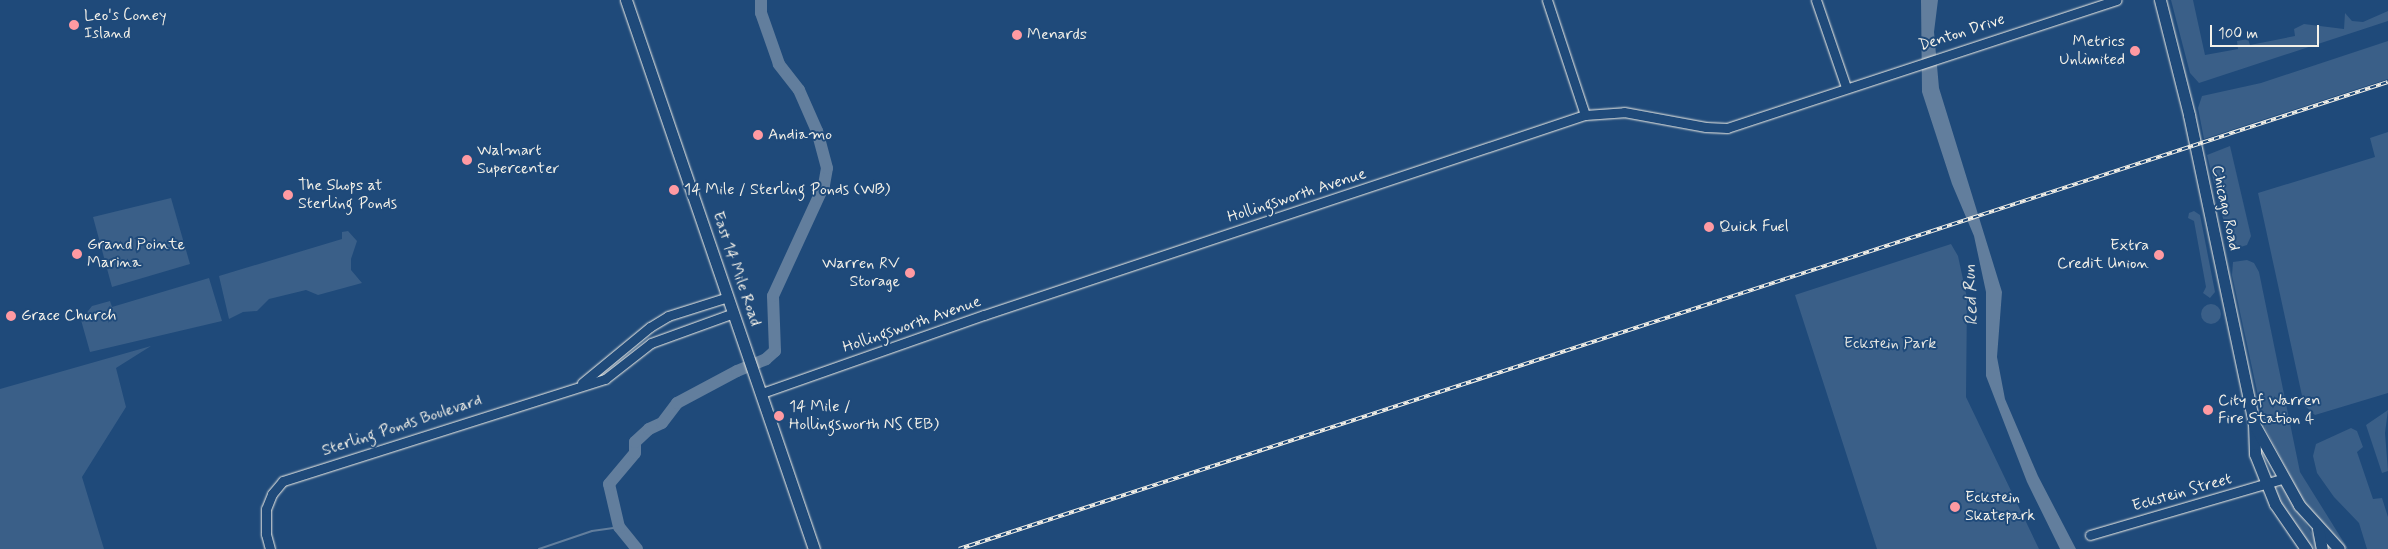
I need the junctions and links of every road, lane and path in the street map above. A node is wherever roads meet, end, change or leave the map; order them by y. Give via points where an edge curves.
1 (626, 0) edge
2 (1546, 0) edge
3 (1816, 0) edge
4 (2116, 0) edge
5 (2160, 0) edge
6 (1846, 87) junction
7 (1585, 115) junction
8 (728, 297) junction
9 (734, 313) junction
10 (577, 386) junction
11 (762, 393) junction
12 (2254, 424) junction
13 (2282, 479) junction
14 (2265, 485) junction
15 (2317, 528) junction
16 (2090, 535) dead end
17 (270, 549) edge
18 (814, 549) edge
19 (2306, 549) edge
20 (2322, 549) edge
21 (2339, 549) edge

1 - 8 main road, East 14 Mile Road
2 - 7 street
3 - 6 street
4 - 6 street, Denton Drive
5 - 12 main road, Chicago Road via 2189,115
6 - 7 street, Hollingsworth Avenue via 1727,128 1624,112
7 - 11 street, Hollingsworth Avenue via 984,315
8 - 9 main road, East 14 Mile Road
8 - 10 street, Sterling Ponds Boulevard via 668,316 650,326
9 - 10 street, Sterling Ponds Boulevard via 651,343 605,379
9 - 11 main road, East 14 Mile Road
10 - 17 street, Sterling Ponds Boulevard via 283,481 272,494 266,509
11 - 18 main road, East 14 Mile Road
12 - 13 main road, Chicago Road
12 - 14 main road, Chicago Road via 2252,443
13 - 14 street, Eckstein Street
13 - 15 main road, Chicago Road
14 - 16 street, Eckstein Street
14 - 19 main road, Chicago Road
15 - 20 main road
15 - 21 main road

